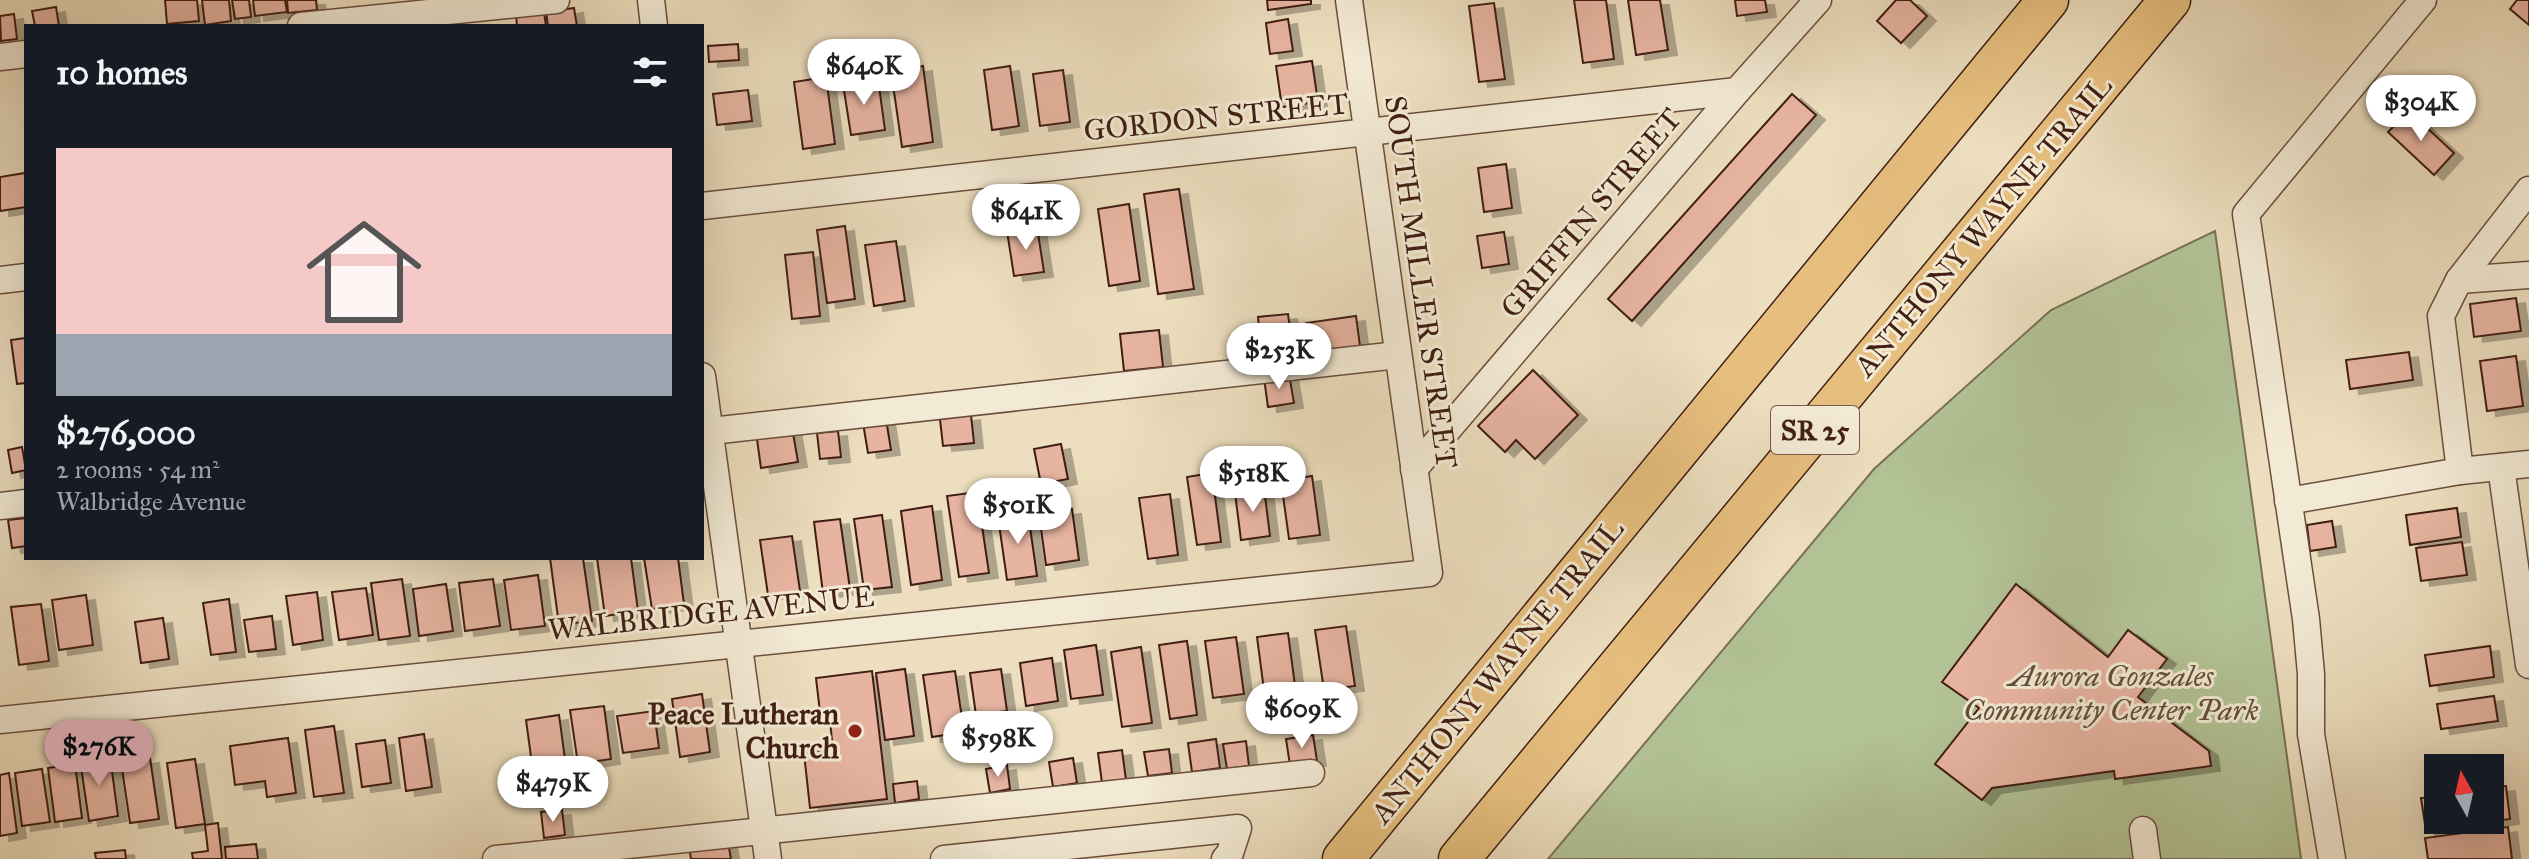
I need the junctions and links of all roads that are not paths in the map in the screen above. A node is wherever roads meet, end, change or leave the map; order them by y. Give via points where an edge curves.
1 (556, 0) edge
2 (651, 0) edge
3 (1349, 0) edge
4 (1818, 0) edge
5 (2048, 0) edge
6 (2170, 0) edge
7 (2423, 0) edge
8 (321, 24) edge
9 (654, 24) edge
10 (24, 54) edge
11 (0, 57) edge
12 (1737, 91) junction
13 (1368, 133) junction
14 (2529, 190) edge
15 (704, 206) edge
16 (2529, 275) edge
17 (24, 277) edge
18 (0, 280) edge
19 (2459, 280) junction
20 (1398, 355) junction
21 (704, 404) edge
22 (706, 432) edge
23 (2529, 464) edge
24 (2501, 467) junction
25 (1414, 469) junction
26 (2460, 471) junction
27 (2288, 501) junction
28 (24, 503) edge
29 (0, 506) edge
30 (1429, 573) joint
31 (2527, 635) edge
32 (739, 642) junction
33 (2529, 665) edge
34 (0, 720) edge
35 (1311, 773) dead end
36 (2143, 830) dead end
37 (765, 831) junction
38 (496, 859) edge
39 (768, 859) edge
40 (944, 859) edge
41 (1225, 859) edge
42 (1343, 859) edge
43 (1459, 859) edge
44 (2147, 859) edge
45 (2332, 859) edge

1 - 8 street
2 - 9 street
3 - 13 street, SOUTH MILLER STREET
4 - 12 street, GRIFFIN STREET
5 - 42 highway, ANTHONY WAYNE TRAIL / SR 25
6 - 43 highway, ANTHONY WAYNE TRAIL / SR 25
7 - 27 street via 2246,214
10 - 11 street
12 - 13 street, GORDON STREET
12 - 25 street, GRIFFIN STREET
13 - 15 street, GORDON STREET
13 - 20 street, SOUTH MILLER STREET
14 - 19 street
16 - 19 street
17 - 18 street
19 - 26 street via 2441,316
20 - 22 street
20 - 25 street, SOUTH MILLER STREET
21 - 22 street
22 - 32 street
23 - 24 street
24 - 26 street
24 - 31 street
25 - 30 street, SOUTH MILLER STREET
26 - 27 street
27 - 45 street via 2307,633 2311,734
28 - 29 street
30 - 32 street, WALBRIDGE AVENUE
31 - 33 street
32 - 34 street, WALBRIDGE AVENUE
32 - 37 street
35 - 37 street
36 - 44 street
37 - 38 street
37 - 39 street
40 - 41 street via 1238,828

